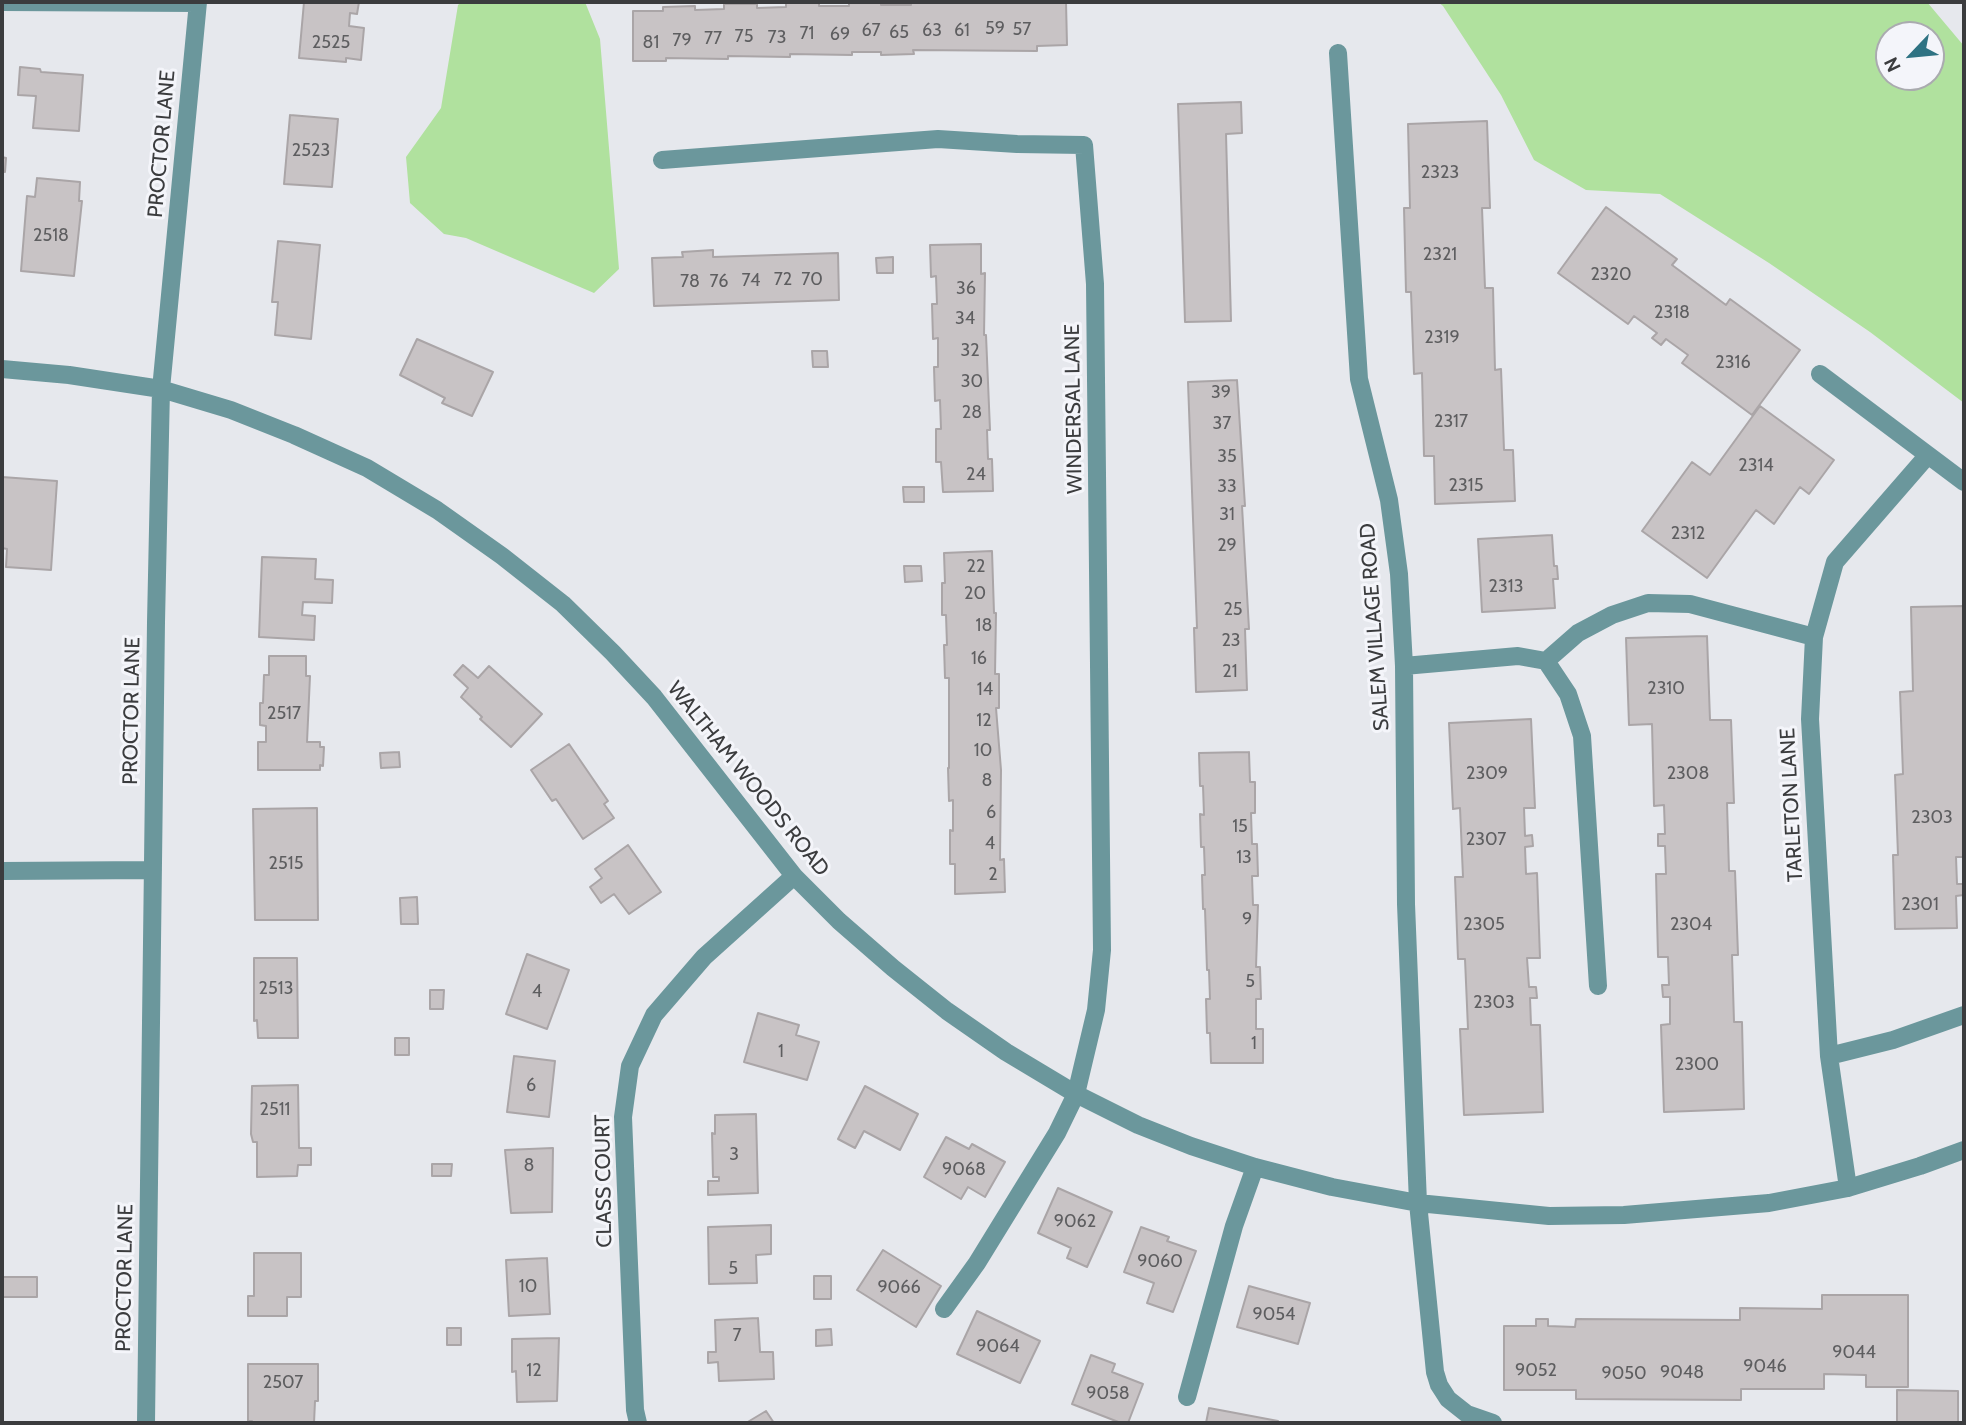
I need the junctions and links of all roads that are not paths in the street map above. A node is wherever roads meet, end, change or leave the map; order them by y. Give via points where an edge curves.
1 (2, 2) edge
2 (198, 3) edge
3 (1338, 53) dead end
4 (662, 160) dead end
5 (2, 369) edge
6 (1820, 374) dead end
7 (161, 389) junction
8 (1928, 455) junction
9 (1964, 482) edge
10 (1814, 637) junction
11 (1546, 661) junction
12 (1404, 666) junction
13 (153, 870) junction
14 (2, 871) edge
15 (794, 876) junction
16 (1598, 986) dead end
17 (1964, 1015) edge
18 (1829, 1056) junction
19 (1076, 1094) junction
20 (1964, 1150) edge
21 (1255, 1167) junction
22 (1848, 1188) junction
23 (1418, 1203) junction
24 (944, 1308) dead end
25 (1187, 1397) dead end
26 (146, 1423) edge
27 (638, 1423) edge
28 (1493, 1423) edge

1 - 2 street
2 - 7 street, PROCTOR LANE
3 - 12 street, SALEM VILLAGE ROAD via 1359,379 1389,500
4 - 19 street, WINDERSAL LANE via 938,139 1084,145 1095,284 1102,950 1096,1010
5 - 7 street, WALTHAM WOODS ROAD
6 - 8 street
7 - 13 street, PROCTOR LANE
7 - 15 street, WALTHAM WOODS ROAD via 231,410 367,468 502,556 562,604 654,697
8 - 9 street
8 - 10 street, TARLETON LANE via 1835,562
10 - 11 street via 1690,604 1648,603 1578,633
10 - 18 street, TARLETON LANE via 1810,719
11 - 12 street via 1518,656
11 - 16 street via 1568,694 1582,736
12 - 23 street, SALEM VILLAGE ROAD via 1406,904
13 - 14 street
13 - 26 street, PROCTOR LANE
15 - 19 street, WALTHAM WOODS ROAD via 839,921 947,1011
15 - 27 street, CLASS COURT via 704,957 653,1015 630,1066 623,1117
17 - 18 street
18 - 22 street, TARLETON LANE
19 - 21 street, WALTHAM WOODS ROAD via 1138,1125
19 - 24 street via 977,1263
20 - 22 street, WALTHAM WOODS ROAD
21 - 23 street, WALTHAM WOODS ROAD
21 - 25 street
22 - 23 street, WALTHAM WOODS ROAD via 1769,1203 1624,1215 1549,1216
23 - 28 street, SALEM VILLAGE ROAD via 1439,1385 1467,1414

